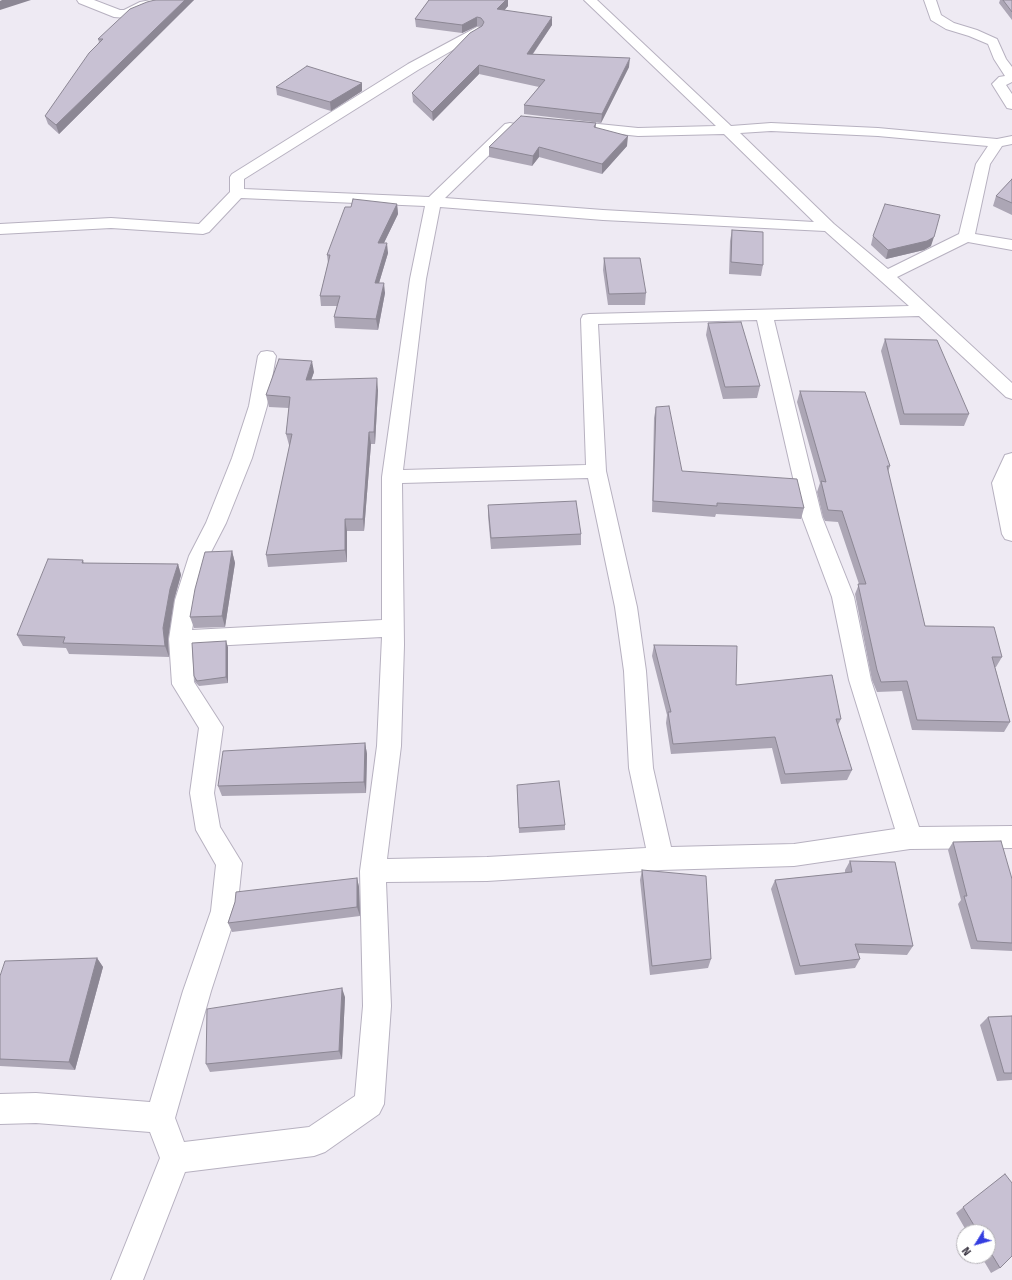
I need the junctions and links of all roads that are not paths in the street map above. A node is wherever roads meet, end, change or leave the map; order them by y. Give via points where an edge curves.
1 (83, 0) edge
2 (169, 0) edge
3 (590, 0) edge
4 (930, 0) edge
5 (477, 31) edge
6 (1012, 77) edge
7 (1012, 105) edge
8 (525, 120) edge
9 (555, 124) edge
10 (728, 130) junction
11 (1004, 142) edge
12 (237, 193) junction
13 (433, 202) junction
14 (829, 227) junction
15 (0, 228) edge
16 (966, 237) junction
17 (1012, 245) edge
18 (886, 276) junction
19 (923, 311) junction
20 (764, 315) junction
21 (267, 356) dead end
22 (1012, 393) edge
23 (1012, 460) edge
24 (596, 471) junction
25 (392, 477) junction
26 (1012, 534) edge
27 (393, 628) junction
28 (180, 639) junction
29 (1012, 837) edge
30 (910, 838) junction
31 (661, 859) junction
32 (373, 871) junction
33 (0, 1109) edge
34 (160, 1118) junction
35 (175, 1158) junction
36 (127, 1280) edge

1 - 2 street via 118,14 126,14 144,6
3 - 10 street
4 - 6 street via 935,17 950,26 993,42
5 - 12 street via 413,67 237,177
6 - 7 street via 999,84
8 - 13 street via 517,119
9 - 10 street via 638,132
10 - 11 street via 772,127
10 - 14 street
11 - 16 street via 983,164
12 - 13 street
12 - 15 street via 203,229 111,223
13 - 14 street via 603,215
13 - 25 street via 418,280
14 - 18 street
16 - 17 street
16 - 18 street
18 - 19 street
19 - 20 street
19 - 22 street
20 - 24 street via 589,319
20 - 30 street via 812,517 843,597 860,680
21 - 28 street via 258,406 242,458 216,523 198,556 186,600
23 - 26 street via 1002,482
24 - 25 street
24 - 31 street via 626,607 635,671 642,768
25 - 27 street
27 - 28 street
27 - 32 street via 388,746
28 - 34 street via 183,684 211,727 202,793 208,830 229,862 224,911 197,991
29 - 30 street
30 - 31 street via 794,854
31 - 32 street via 487,869
32 - 35 street via 377,1006 369,1104 314,1141
33 - 34 street via 36,1108
34 - 35 street
35 - 36 street

